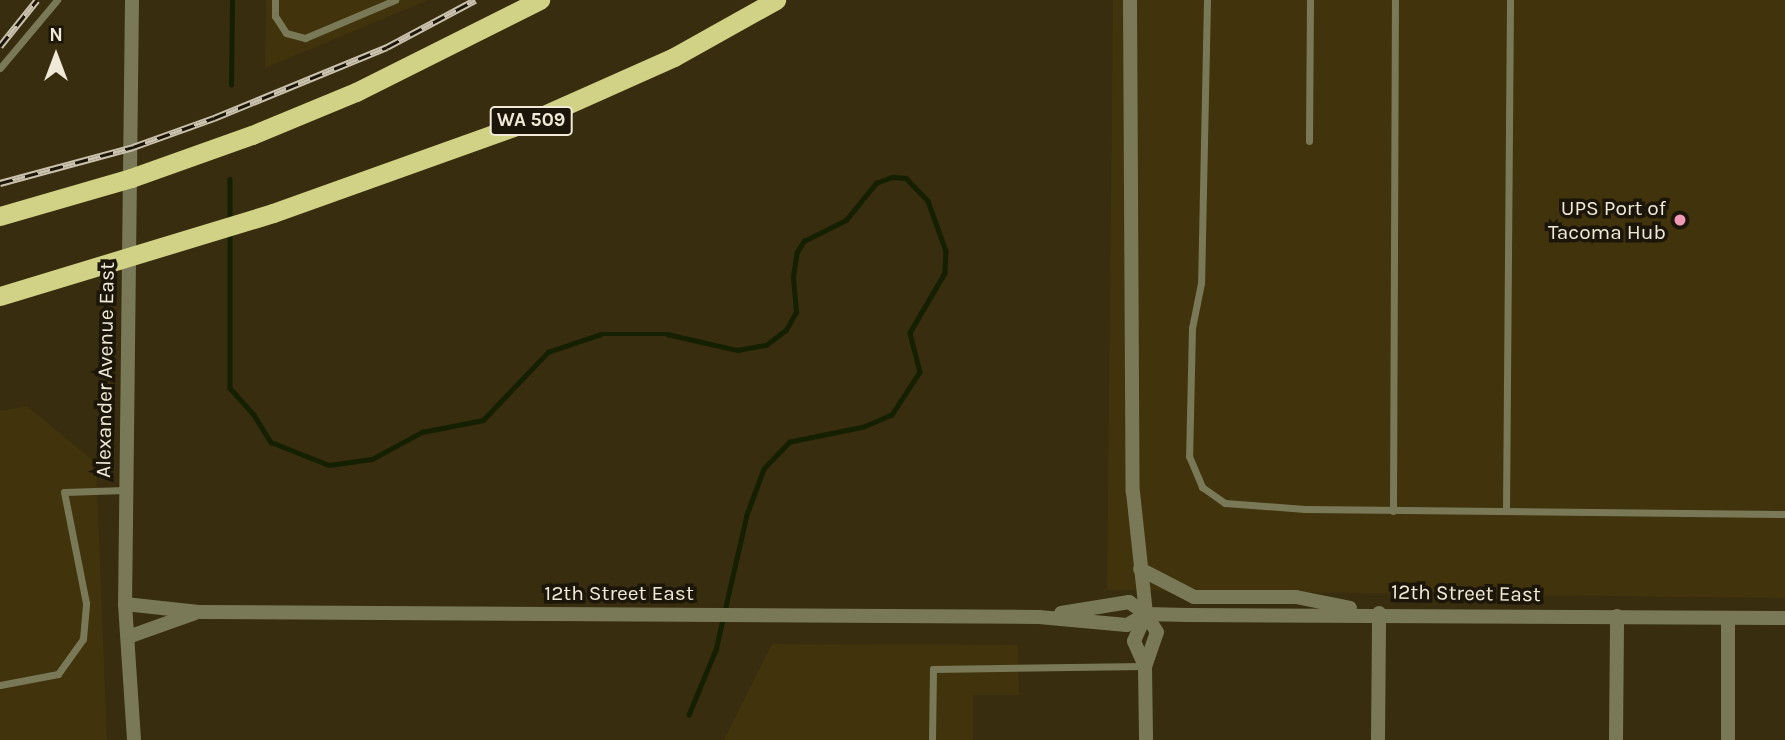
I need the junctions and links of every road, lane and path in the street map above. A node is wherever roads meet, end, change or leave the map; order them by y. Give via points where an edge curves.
1 (57, 0) edge
2 (132, 0) edge
3 (275, 0) edge
4 (395, 0) edge
5 (540, 0) edge
6 (776, 0) edge
7 (1130, 0) edge
8 (1207, 0) edge
9 (1310, 0) edge
10 (1395, 0) edge
11 (1510, 0) edge
12 (0, 68) edge
13 (1308, 141) dead end
14 (131, 178) junction
15 (0, 216) edge
16 (127, 259) junction
17 (0, 296) edge
18 (125, 489) junction
19 (1393, 511) junction
20 (1506, 511) junction
21 (1785, 514) edge
22 (1140, 569) junction
23 (125, 604) junction
24 (199, 612) junction
25 (1379, 613) junction
26 (1146, 614) junction
27 (1617, 616) junction
28 (1039, 617) junction
29 (1728, 618) junction
30 (1785, 618) edge
31 (128, 637) junction
32 (1145, 666) junction
33 (0, 685) edge
34 (134, 740) edge
35 (932, 740) edge
36 (1146, 740) edge
37 (1378, 740) edge
38 (1616, 740) edge
39 (1728, 740) edge

1 - 12 lane
2 - 14 street, Alexander Avenue East
3 - 4 lane via 275,16 286,33 305,38
5 - 14 highway via 356,92
6 - 16 highway, WA 509 via 674,57 569,106 273,213
7 - 22 street via 1133,492
8 - 19 lane via 1201,283 1192,328 1189,456 1202,487 1225,503
9 - 13 lane
10 - 19 lane
11 - 20 lane
14 - 15 highway
14 - 16 street, Alexander Avenue East
16 - 17 highway, WA 509
16 - 18 street, Alexander Avenue East
18 - 23 street, Alexander Avenue East
18 - 33 lane via 64,492 86,603 83,639 58,674
19 - 20 lane
20 - 21 lane
22 - 25 street via 1194,597 1296,597
22 - 26 street
23 - 24 street, 12th Street East
23 - 31 street, Alexander Avenue East
24 - 28 street, 12th Street East
24 - 31 street, 12th Street East
25 - 26 street, 12th Street East
25 - 27 street, 12th Street East
25 - 37 street
26 - 28 street, 12th Street East via 1127,625
26 - 28 street, 12th Street East via 1129,603
26 - 32 street via 1134,641
26 - 32 street via 1157,632
27 - 29 street, 12th Street East
27 - 38 street
29 - 30 street, 12th Street East
29 - 39 street
31 - 34 street, Alexander Avenue East
32 - 35 lane via 933,669
32 - 36 street

